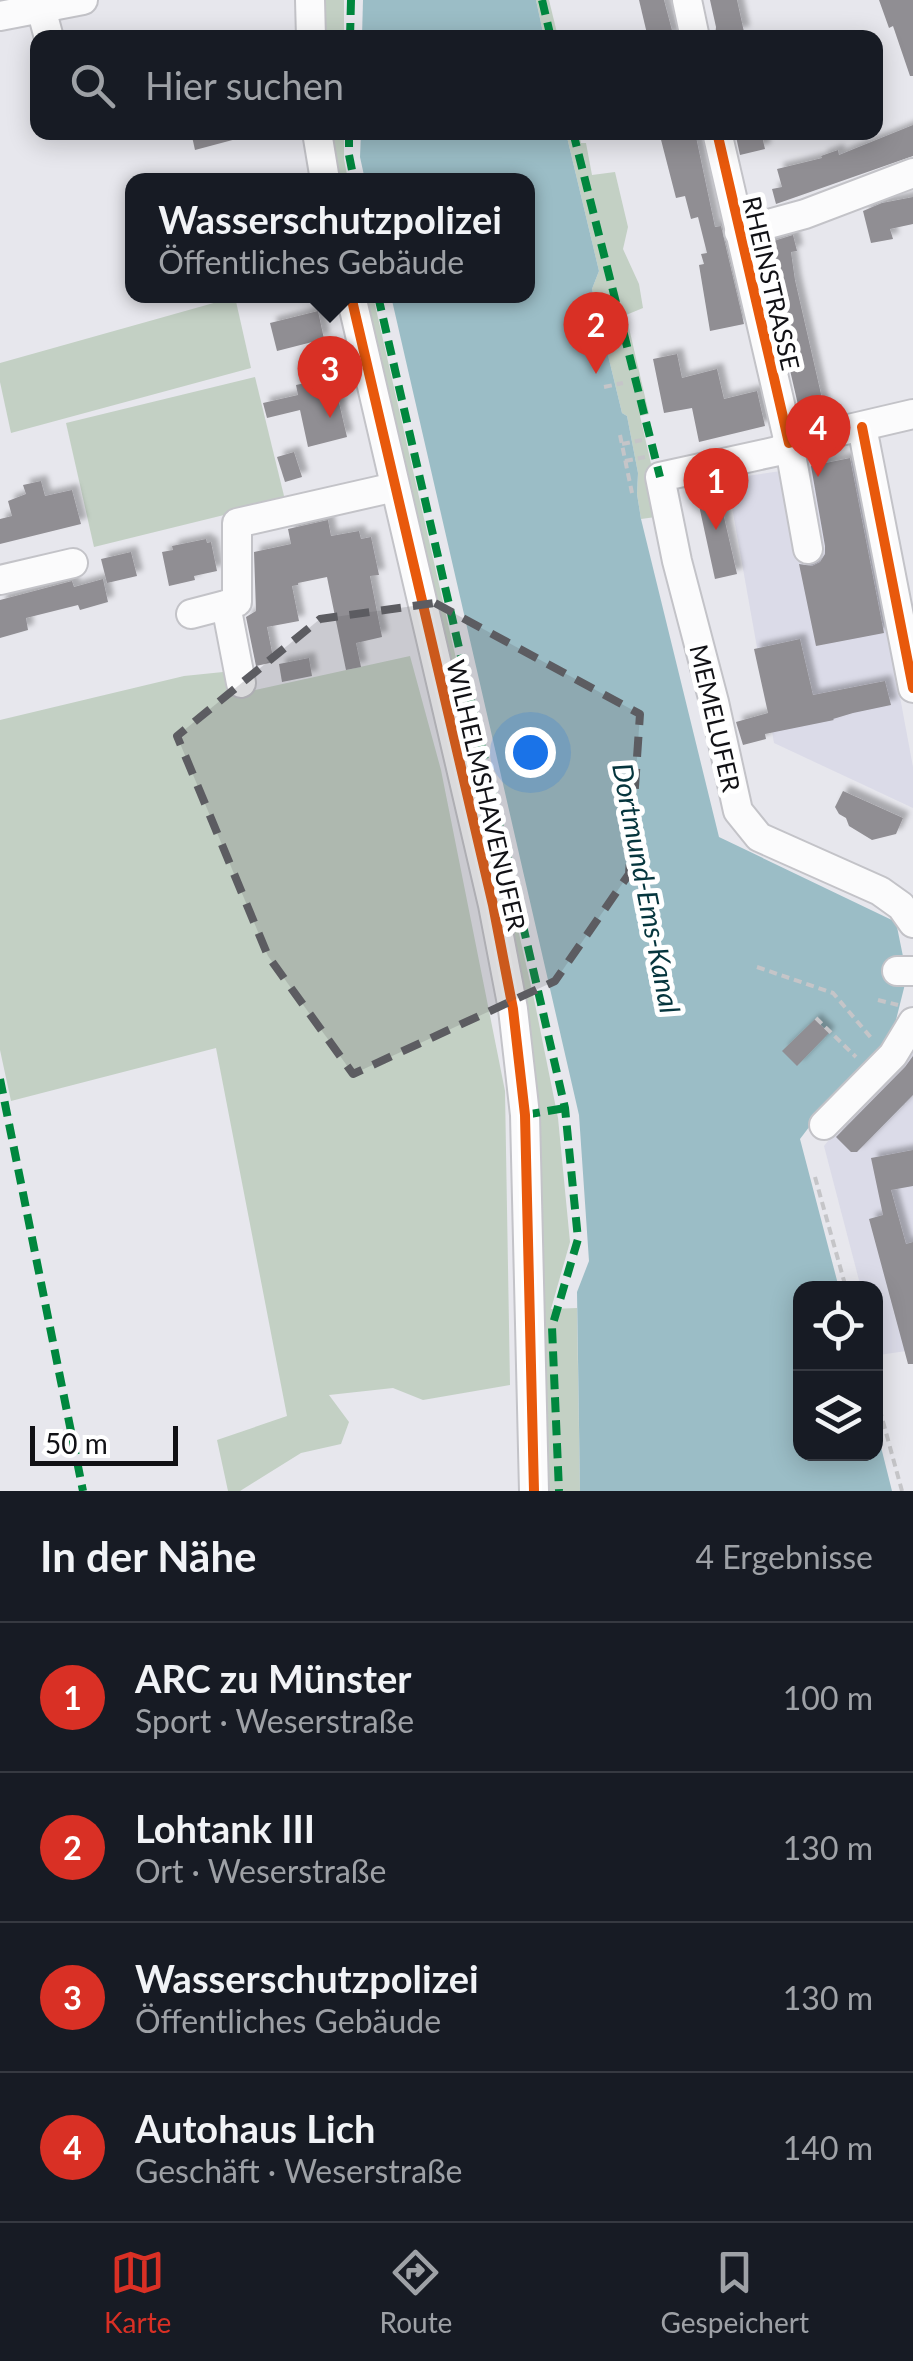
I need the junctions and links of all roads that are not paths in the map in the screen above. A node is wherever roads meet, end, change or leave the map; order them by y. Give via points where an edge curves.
1 (83, 0) edge
2 (310, 0) edge
3 (687, 0) edge
4 (41, 8) junction
5 (0, 16) edge
6 (47, 30) edge
7 (311, 30) edge
8 (693, 30) edge
9 (318, 140) edge
10 (718, 140) edge
11 (324, 173) edge
12 (913, 173) edge
13 (739, 232) junction
14 (353, 303) edge
15 (913, 414) edge
16 (862, 427) junction
17 (789, 443) junction
18 (395, 486) junction
19 (808, 550) dead end
20 (73, 563) dead end
21 (0, 580) edge
22 (226, 604) junction
23 (191, 614) dead end
24 (240, 683) dead end
25 (913, 688) edge
26 (913, 923) edge
27 (906, 1014) edge
28 (824, 1125) dead end
29 (534, 1491) edge

1 - 4 street
2 - 7 street
3 - 8 street
4 - 5 street
4 - 6 street
9 - 11 street
10 - 13 street, RHEINSTRASSE
12 - 13 street
13 - 17 street, RHEINSTRASSE
14 - 18 street, WILHELMSHAVENUFER
15 - 16 street
16 - 17 street
16 - 25 street
17 - 19 street, RHEINSTRASSE
17 - 26 street, MEMELUFER via 653,467 738,812 759,837 880,891
18 - 22 street via 237,522 236,602
18 - 29 street, WILHELMSHAVENUFER via 513,1008 524,1115
20 - 21 street
22 - 23 street
22 - 24 street
27 - 28 street via 881,1067

